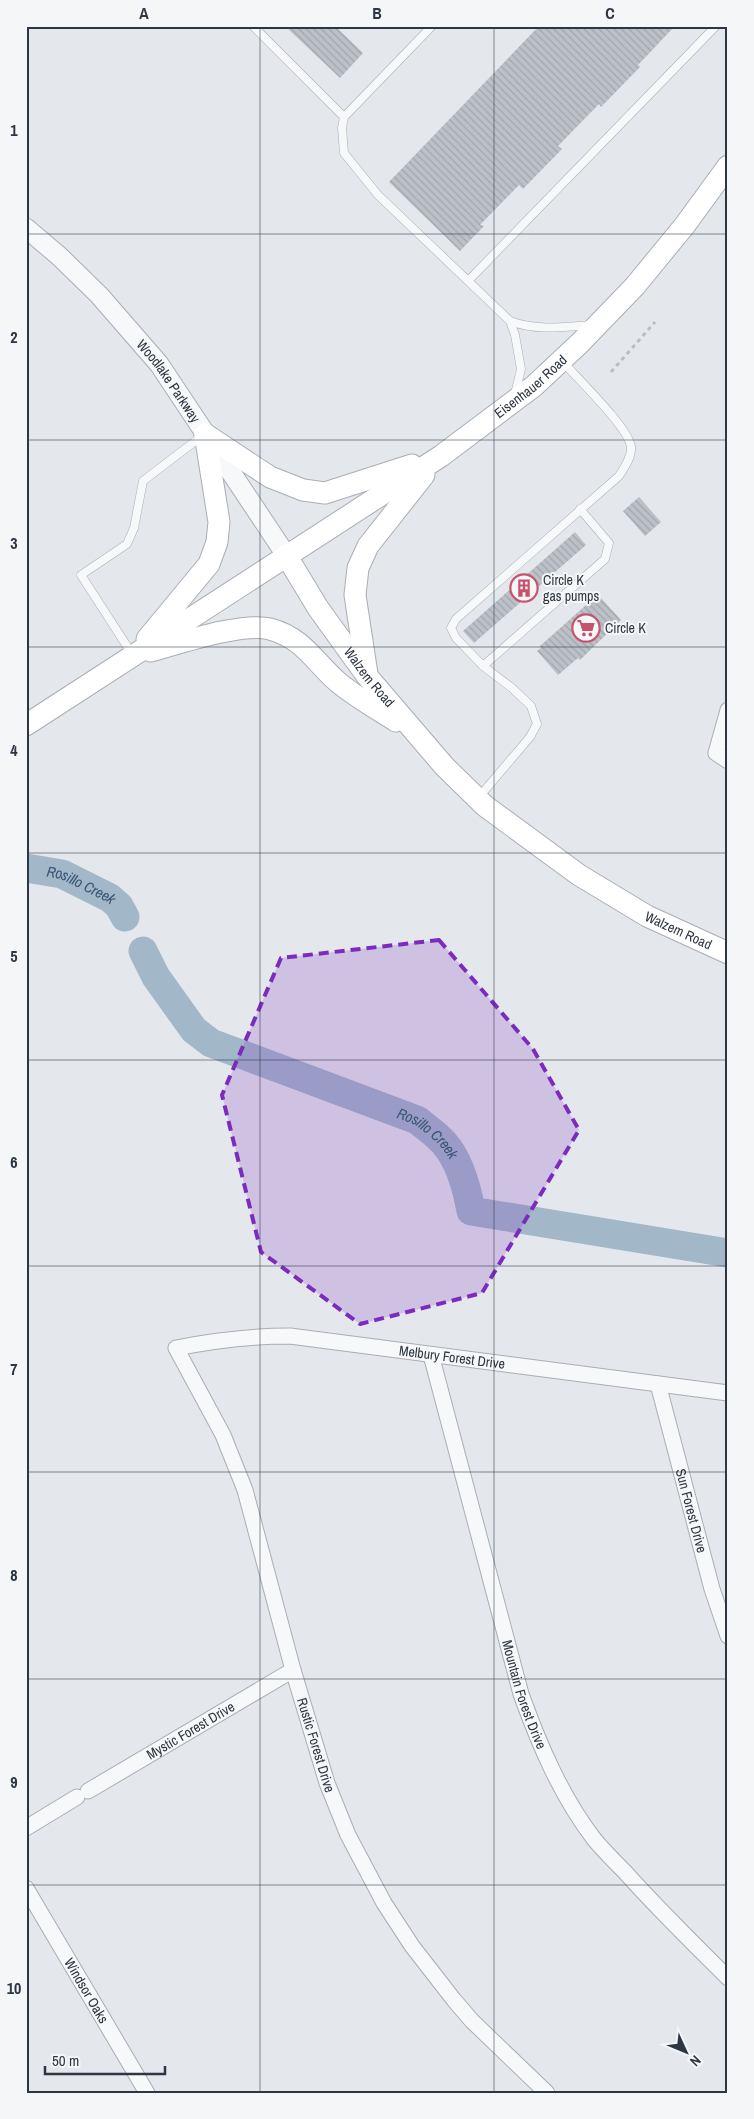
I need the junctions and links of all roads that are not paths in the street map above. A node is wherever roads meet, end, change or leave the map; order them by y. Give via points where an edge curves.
1 (253, 26) edge
2 (432, 26) edge
3 (716, 26) edge
4 (344, 117) junction
5 (728, 166) edge
6 (26, 228) edge
7 (468, 281) junction
8 (510, 321) junction
9 (598, 324) junction
10 (562, 361) junction
11 (512, 402) junction
12 (205, 434) junction
13 (441, 456) junction
14 (580, 509) junction
15 (286, 555) junction
16 (133, 655) junction
17 (483, 666) junction
18 (368, 676) junction
19 (728, 710) edge
20 (26, 725) edge
21 (420, 738) junction
22 (722, 757) edge
23 (478, 798) junction
24 (728, 953) edge
25 (176, 1348) joint
26 (431, 1354) junction
27 (658, 1384) junction
28 (728, 1393) edge
29 (728, 1636) edge
30 (293, 1670) junction
31 (26, 1828) edge
32 (26, 1888) edge
33 (728, 1978) edge
34 (147, 2093) edge
35 (547, 2093) edge

1 - 4 lane
2 - 4 lane
3 - 7 lane
4 - 7 lane via 344,153 378,194
5 - 9 main road, Eisenhauer Road via 679,233
6 - 12 street, Woodlake Parkway via 105,302 159,364
7 - 8 lane
8 - 9 lane via 520,325 554,327
8 - 11 lane via 521,369
9 - 10 main road, Eisenhauer Road
10 - 11 main road, Eisenhauer Road
10 - 14 lane via 621,427 631,447 628,461 619,476
11 - 13 main road, Eisenhauer Road
12 - 13 main road via 270,477 303,490 325,492
12 - 15 street, Woodlake Parkway
12 - 16 main road via 219,522 214,550 208,564
12 - 16 lane via 143,481 134,528 127,544 81,575
13 - 15 main road, Eisenhauer Road
13 - 18 main road via 411,489 368,546 358,568 355,595
14 - 17 lane via 609,543 605,559
14 - 17 lane via 456,619 452,628 456,638
15 - 16 main road
15 - 18 main road, Walzem Road via 323,615
16 - 20 main road
16 - 21 main road via 230,630 270,629 308,650 338,682
17 - 23 lane via 531,706 537,724 530,737
18 - 21 main road, Walzem Road
19 - 22 street
21 - 23 main road, Walzem Road
23 - 24 main road, Walzem Road via 578,875 647,916
25 - 26 street, Melbury Forest Drive via 221,1339 290,1336
25 - 30 street, Rustic Forest Drive via 223,1436 245,1490
26 - 27 street, Melbury Forest Drive
26 - 33 street, Mountain Forest Drive via 521,1694 554,1774 594,1838 659,1910
27 - 28 street, Melbury Forest Drive
27 - 29 street, Sun Forest Drive via 712,1589
30 - 31 street, Mystic Forest Drive
30 - 35 street, Rustic Forest Drive via 327,1783 348,1835 384,1902 412,1946 454,2000
32 - 34 street, Windsor Oaks

